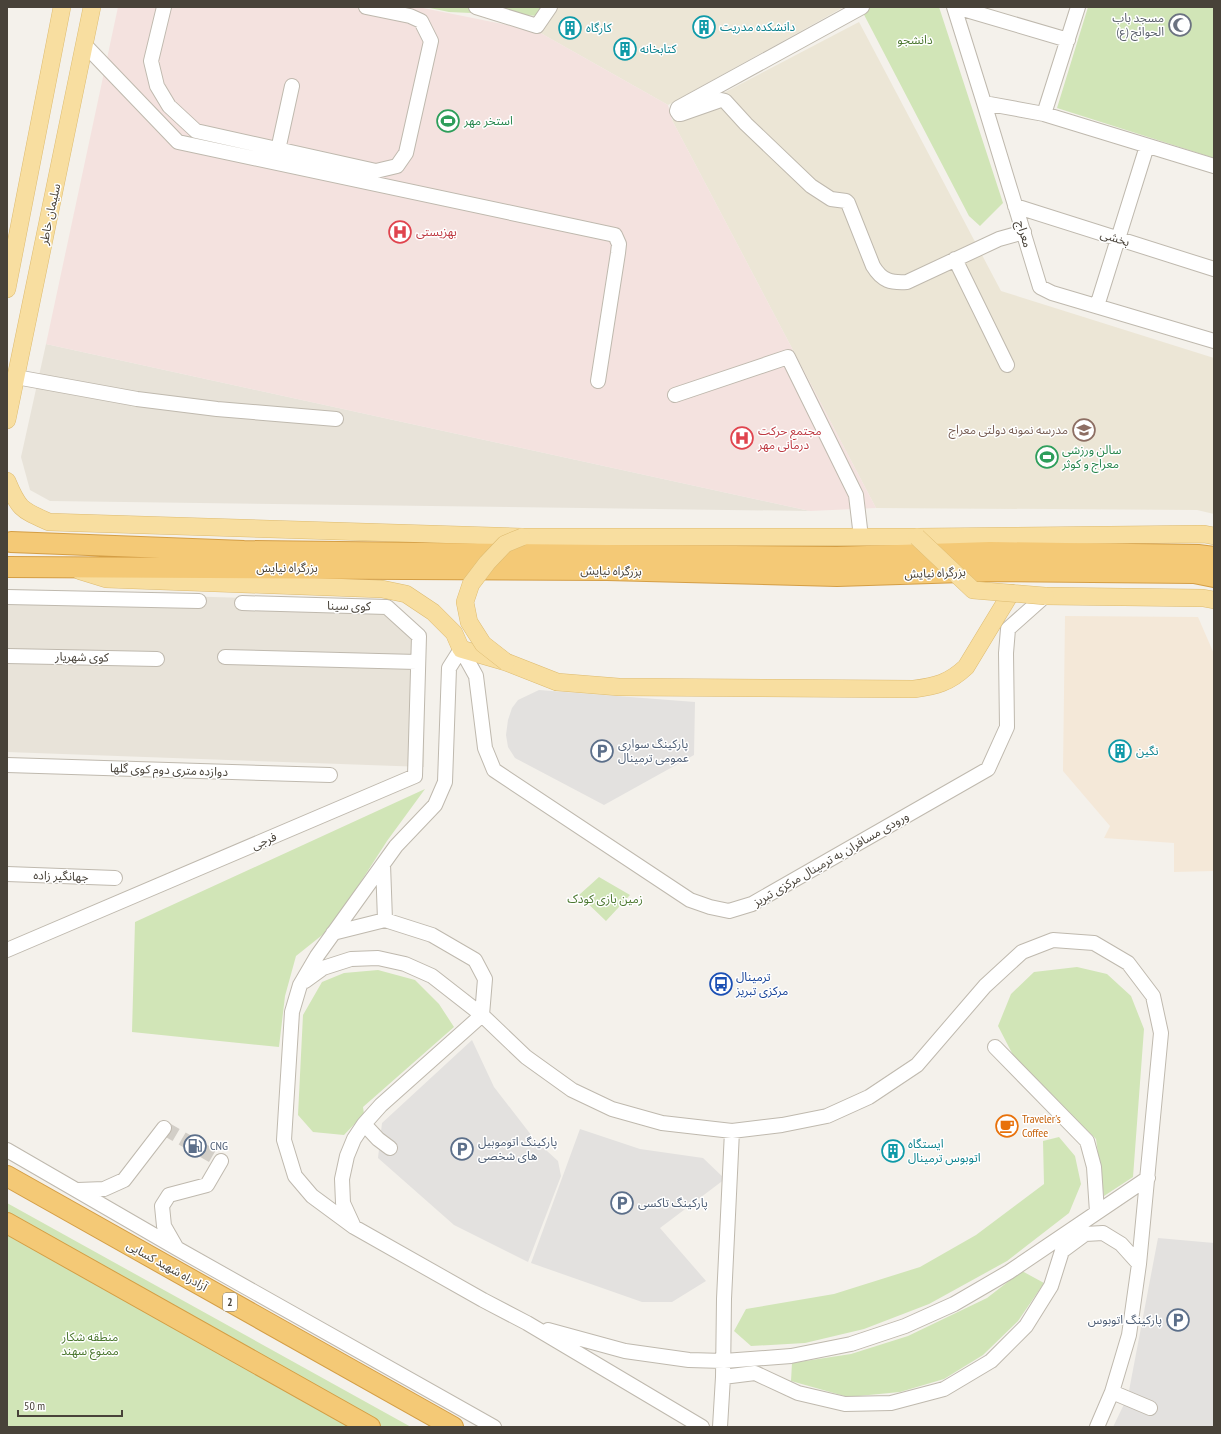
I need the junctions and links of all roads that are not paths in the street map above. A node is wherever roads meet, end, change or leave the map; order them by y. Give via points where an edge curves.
1 (62, 7) edge
2 (92, 7) edge
3 (162, 7) edge
4 (366, 7) edge
5 (476, 7) edge
6 (550, 7) edge
7 (862, 7) edge
8 (955, 7) edge
9 (1078, 7) edge
10 (1068, 40) junction
11 (84, 44) junction
12 (292, 86) dead end
13 (984, 103) junction
14 (1044, 114) junction
15 (1147, 146) junction
16 (278, 150) junction
17 (1214, 166) edge
18 (1015, 206) junction
19 (1024, 232) junction
20 (1119, 239) junction
21 (955, 259) junction
22 (1214, 269) edge
23 (7, 289) edge
24 (1097, 306) junction
25 (1214, 341) edge
26 (1007, 364) dead end
27 (16, 377) junction
28 (598, 381) dead end
29 (675, 395) dead end
30 (336, 419) dead end
31 (7, 420) edge
32 (7, 481) edge
33 (522, 536) junction
34 (1214, 536) edge
35 (860, 537) junction
36 (917, 537) junction
37 (10, 542) dead end
38 (1214, 557) edge
39 (7, 567) edge
40 (73, 568) junction
41 (1214, 577) edge
42 (1011, 593) junction
43 (1045, 596) junction
44 (7, 597) edge
45 (1209, 599) edge
46 (199, 601) dead end
47 (242, 603) dead end
48 (1214, 614) edge
49 (461, 649) junction
50 (7, 656) edge
51 (225, 656) dead end
52 (157, 659) dead end
53 (417, 662) junction
54 (506, 662) junction
55 (7, 765) edge
56 (330, 774) dead end
57 (382, 864) junction
58 (7, 874) edge
59 (115, 878) dead end
60 (385, 920) junction
61 (333, 933) junction
62 (7, 950) edge
63 (300, 985) junction
64 (482, 1015) junction
65 (995, 1047) dead end
66 (364, 1124) junction
67 (164, 1128) dead end
68 (732, 1131) junction
69 (390, 1148) dead end
70 (7, 1150) edge
71 (221, 1161) dead end
72 (7, 1176) edge
73 (1148, 1178) junction
74 (78, 1190) junction
75 (1097, 1212) junction
76 (7, 1223) edge
77 (354, 1227) junction
78 (178, 1249) junction
79 (1139, 1264) junction
80 (527, 1323) junction
81 (724, 1361) junction
82 (723, 1377) junction
83 (1112, 1392) junction
84 (1150, 1408) dead end
85 (364, 1425) edge
86 (453, 1427) edge
87 (494, 1427) edge
88 (702, 1427) edge
89 (720, 1427) edge
90 (1097, 1427) edge

1 - 23 main road
2 - 11 main road, سلیمان خاطر
3 - 16 street via 151,61 157,86 169,106 196,131
4 - 16 street via 410,16 421,21 431,41 406,153 397,166 376,171
5 - 6 street via 537,26
7 - 21 street via 687,102 677,111 681,114 721,100 725,101 811,186 832,199 848,203 873,266 877,273 888,281 907,282
8 - 10 street
8 - 13 street, معراج
9 - 10 street
10 - 14 street
11 - 27 main road, سلیمان خاطر
11 - 28 street via 178,142 615,235 619,244 618,253
12 - 16 street
13 - 14 street
13 - 18 street, معراج
14 - 15 street
15 - 17 street
15 - 20 street
18 - 19 street, معراج
18 - 20 street, بخشی
19 - 21 street via 998,239
19 - 24 street, معراج via 1040,287
20 - 22 street, بخشی
20 - 24 street
21 - 26 street
24 - 25 street, معراج
27 - 30 street via 137,399
27 - 31 main road, سلیمان خاطر
29 - 35 street via 788,357 856,495
32 - 33 main road via 19,506 50,522
33 - 35 main road
33 - 54 main road, bridge via 505,544 487,562 471,584 465,602 469,622 483,644
34 - 36 main road via 1204,534
35 - 36 main road
36 - 42 main road, bridge via 973,590
37 - 38 highway, بزرگراه نیایش via 244,551 829,557 990,552
39 - 40 highway, بزرگراه نیایش
40 - 41 highway, بزرگراه نیایش via 607,570 837,576 994,571 1194,574
40 - 49 main road via 106,579 382,589 406,594 433,612 454,633
42 - 43 main road, bridge
42 - 54 main road via 966,667 938,685 914,689 619,687 557,682
43 - 45 main road
43 - 49 street, ورودی مسافران به ترمینال مرکزی تبریز via 1008,629 1007,727 988,769 752,904 729,911 710,908 690,900 494,770 485,748 476,676
44 - 46 street
45 - 48 main road
47 - 53 street, کوی سینا via 387,607 419,636
49 - 54 main road
49 - 57 street via 450,668 445,782 435,805
50 - 52 street, کوی شهریار
51 - 53 street
53 - 62 street, فرجی via 415,776
55 - 56 street, دوازده متری دوم کوی گلها
57 - 60 street
57 - 61 street
58 - 59 street, جهانگیر زاده
60 - 61 street
60 - 64 street via 432,935 475,960 485,978
61 - 63 street
63 - 64 street via 323,968 351,959 378,958 405,964 432,976
63 - 77 street via 292,1012 284,1140 295,1176 312,1196
64 - 66 street via 381,1105
64 - 68 street via 526,1057 572,1090 592,1100 612,1109 662,1123
65 - 75 street via 1086,1141 1094,1167
66 - 69 street
66 - 77 street via 347,1156 342,1179 343,1203
67 - 74 street via 124,1180 104,1189
68 - 73 street via 827,1116 869,1097 917,1065 985,986 1022,952 1053,940 1094,943 1128,963 1153,996 1155,1004 1161,1033
68 - 81 street via 724,1300
70 - 74 street
71 - 78 street via 207,1185 169,1195 162,1206 164,1226
72 - 86 highway, آزادراه شهید کسایی / 2
73 - 75 street
73 - 79 street
74 - 78 street
75 - 81 street via 1009,1272 954,1304 905,1326 851,1344 791,1356
76 - 85 highway
77 - 80 street
78 - 87 street
79 - 82 street via 1121,1244 1103,1233 1085,1234 1062,1251 1051,1286 1026,1326 991,1361 944,1389 891,1403 845,1404 798,1393 755,1373
79 - 83 street via 1129,1335
80 - 81 street via 625,1351 689,1360
80 - 88 street
81 - 82 street
82 - 89 street
83 - 84 street
83 - 90 street

